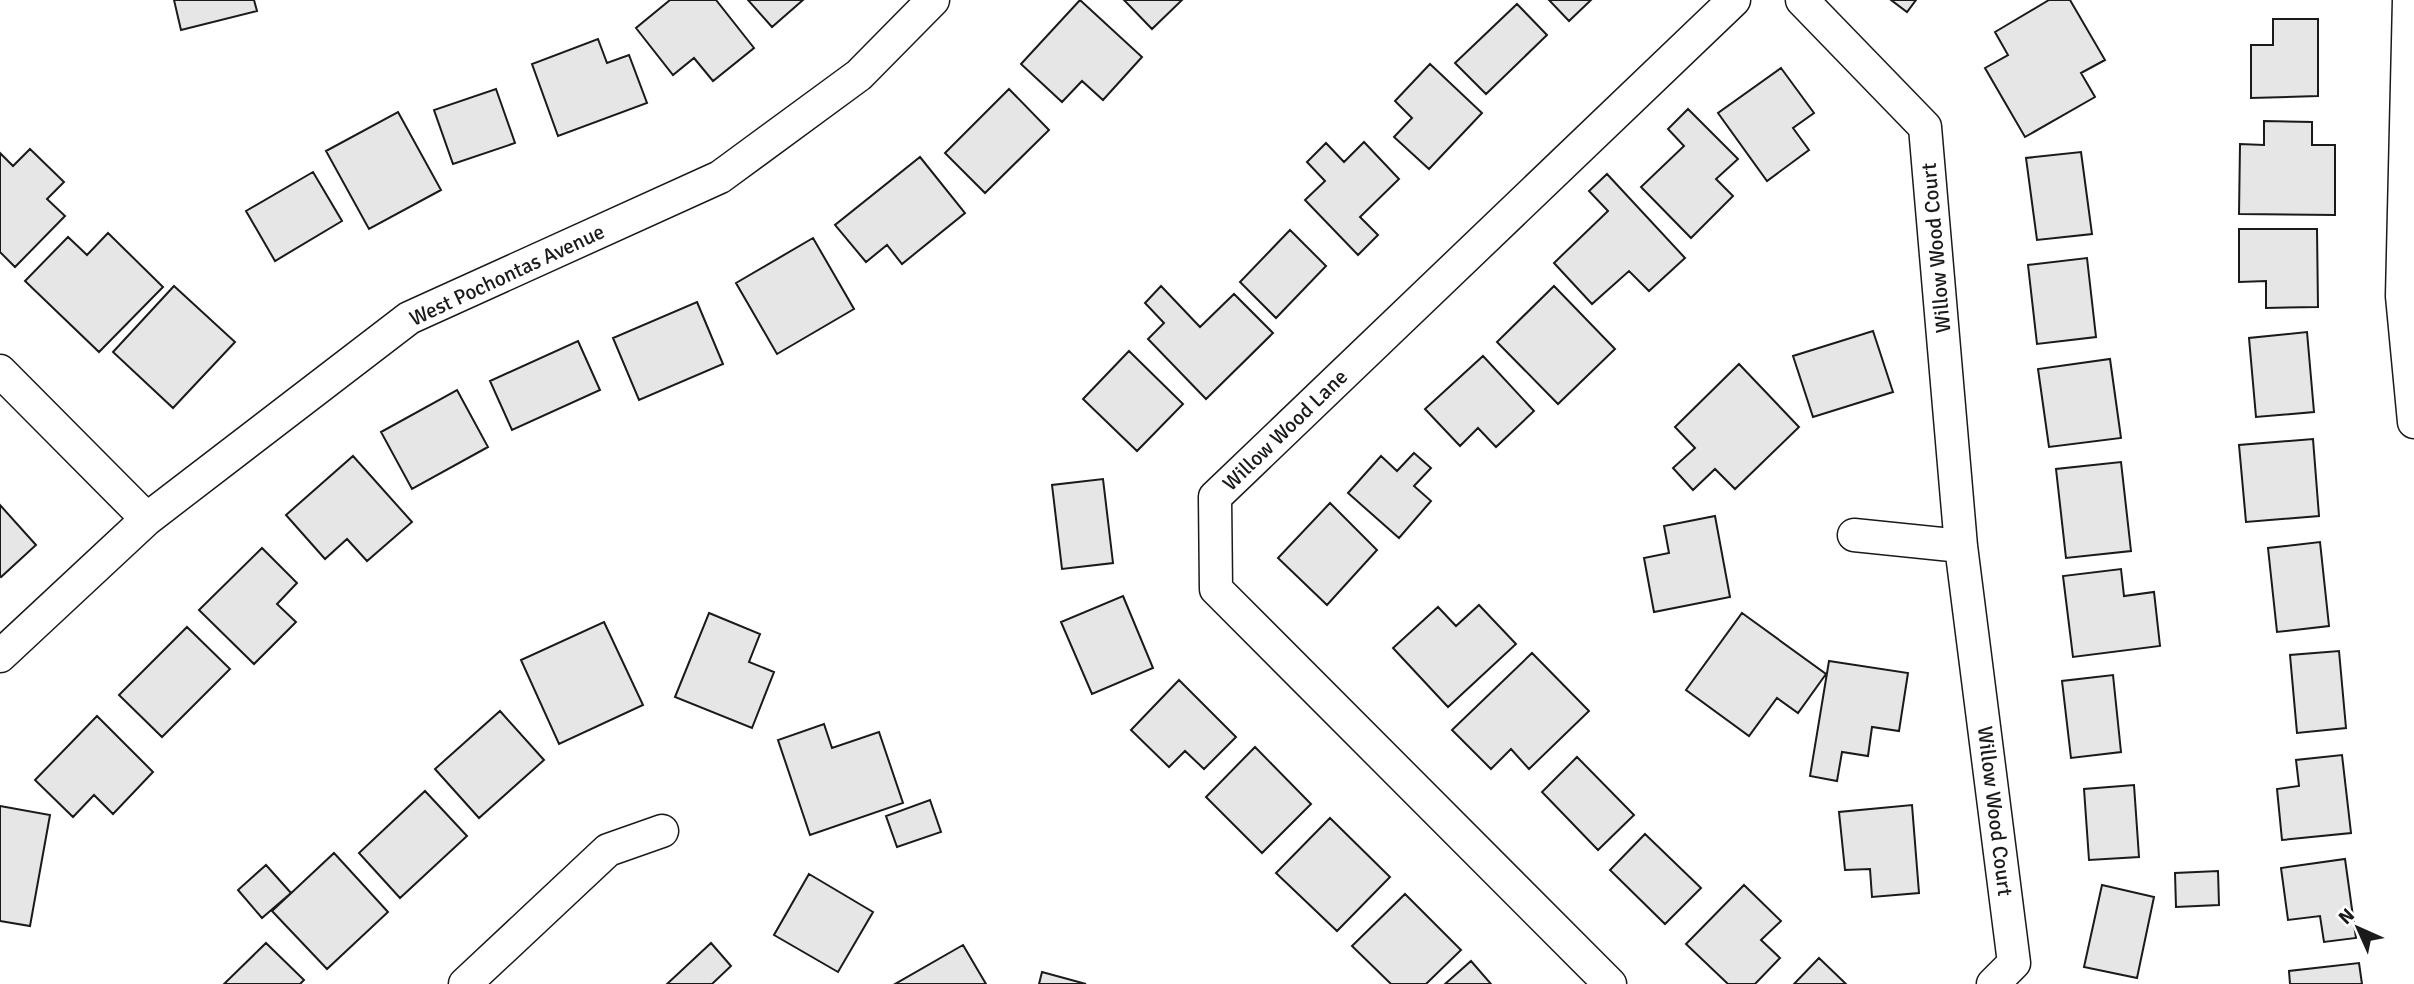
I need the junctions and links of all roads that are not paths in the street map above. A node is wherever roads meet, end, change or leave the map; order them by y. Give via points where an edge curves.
1 (933, 0) edge
2 (1734, 0) edge
3 (1802, 0) edge
4 (2409, 0) edge
5 (0, 371) edge
6 (2414, 422) edge
7 (147, 519) junction
8 (1854, 535) dead end
9 (1961, 546) junction
10 (0, 656) edge
11 (662, 831) dead end
12 (466, 984) edge
13 (1610, 984) edge
14 (1993, 984) edge

1 - 7 street, West Pochontas Avenue via 859,75 720,177 410,318
2 - 13 street, Willow Wood Lane via 1215,497 1216,589
3 - 9 street, Willow Wood Court via 1926,127
4 - 6 street via 2402,296
5 - 7 street
7 - 10 street, West Pochontas Avenue
8 - 9 street
9 - 14 street, Willow Wood Court via 2014,963
11 - 12 street via 608,850

